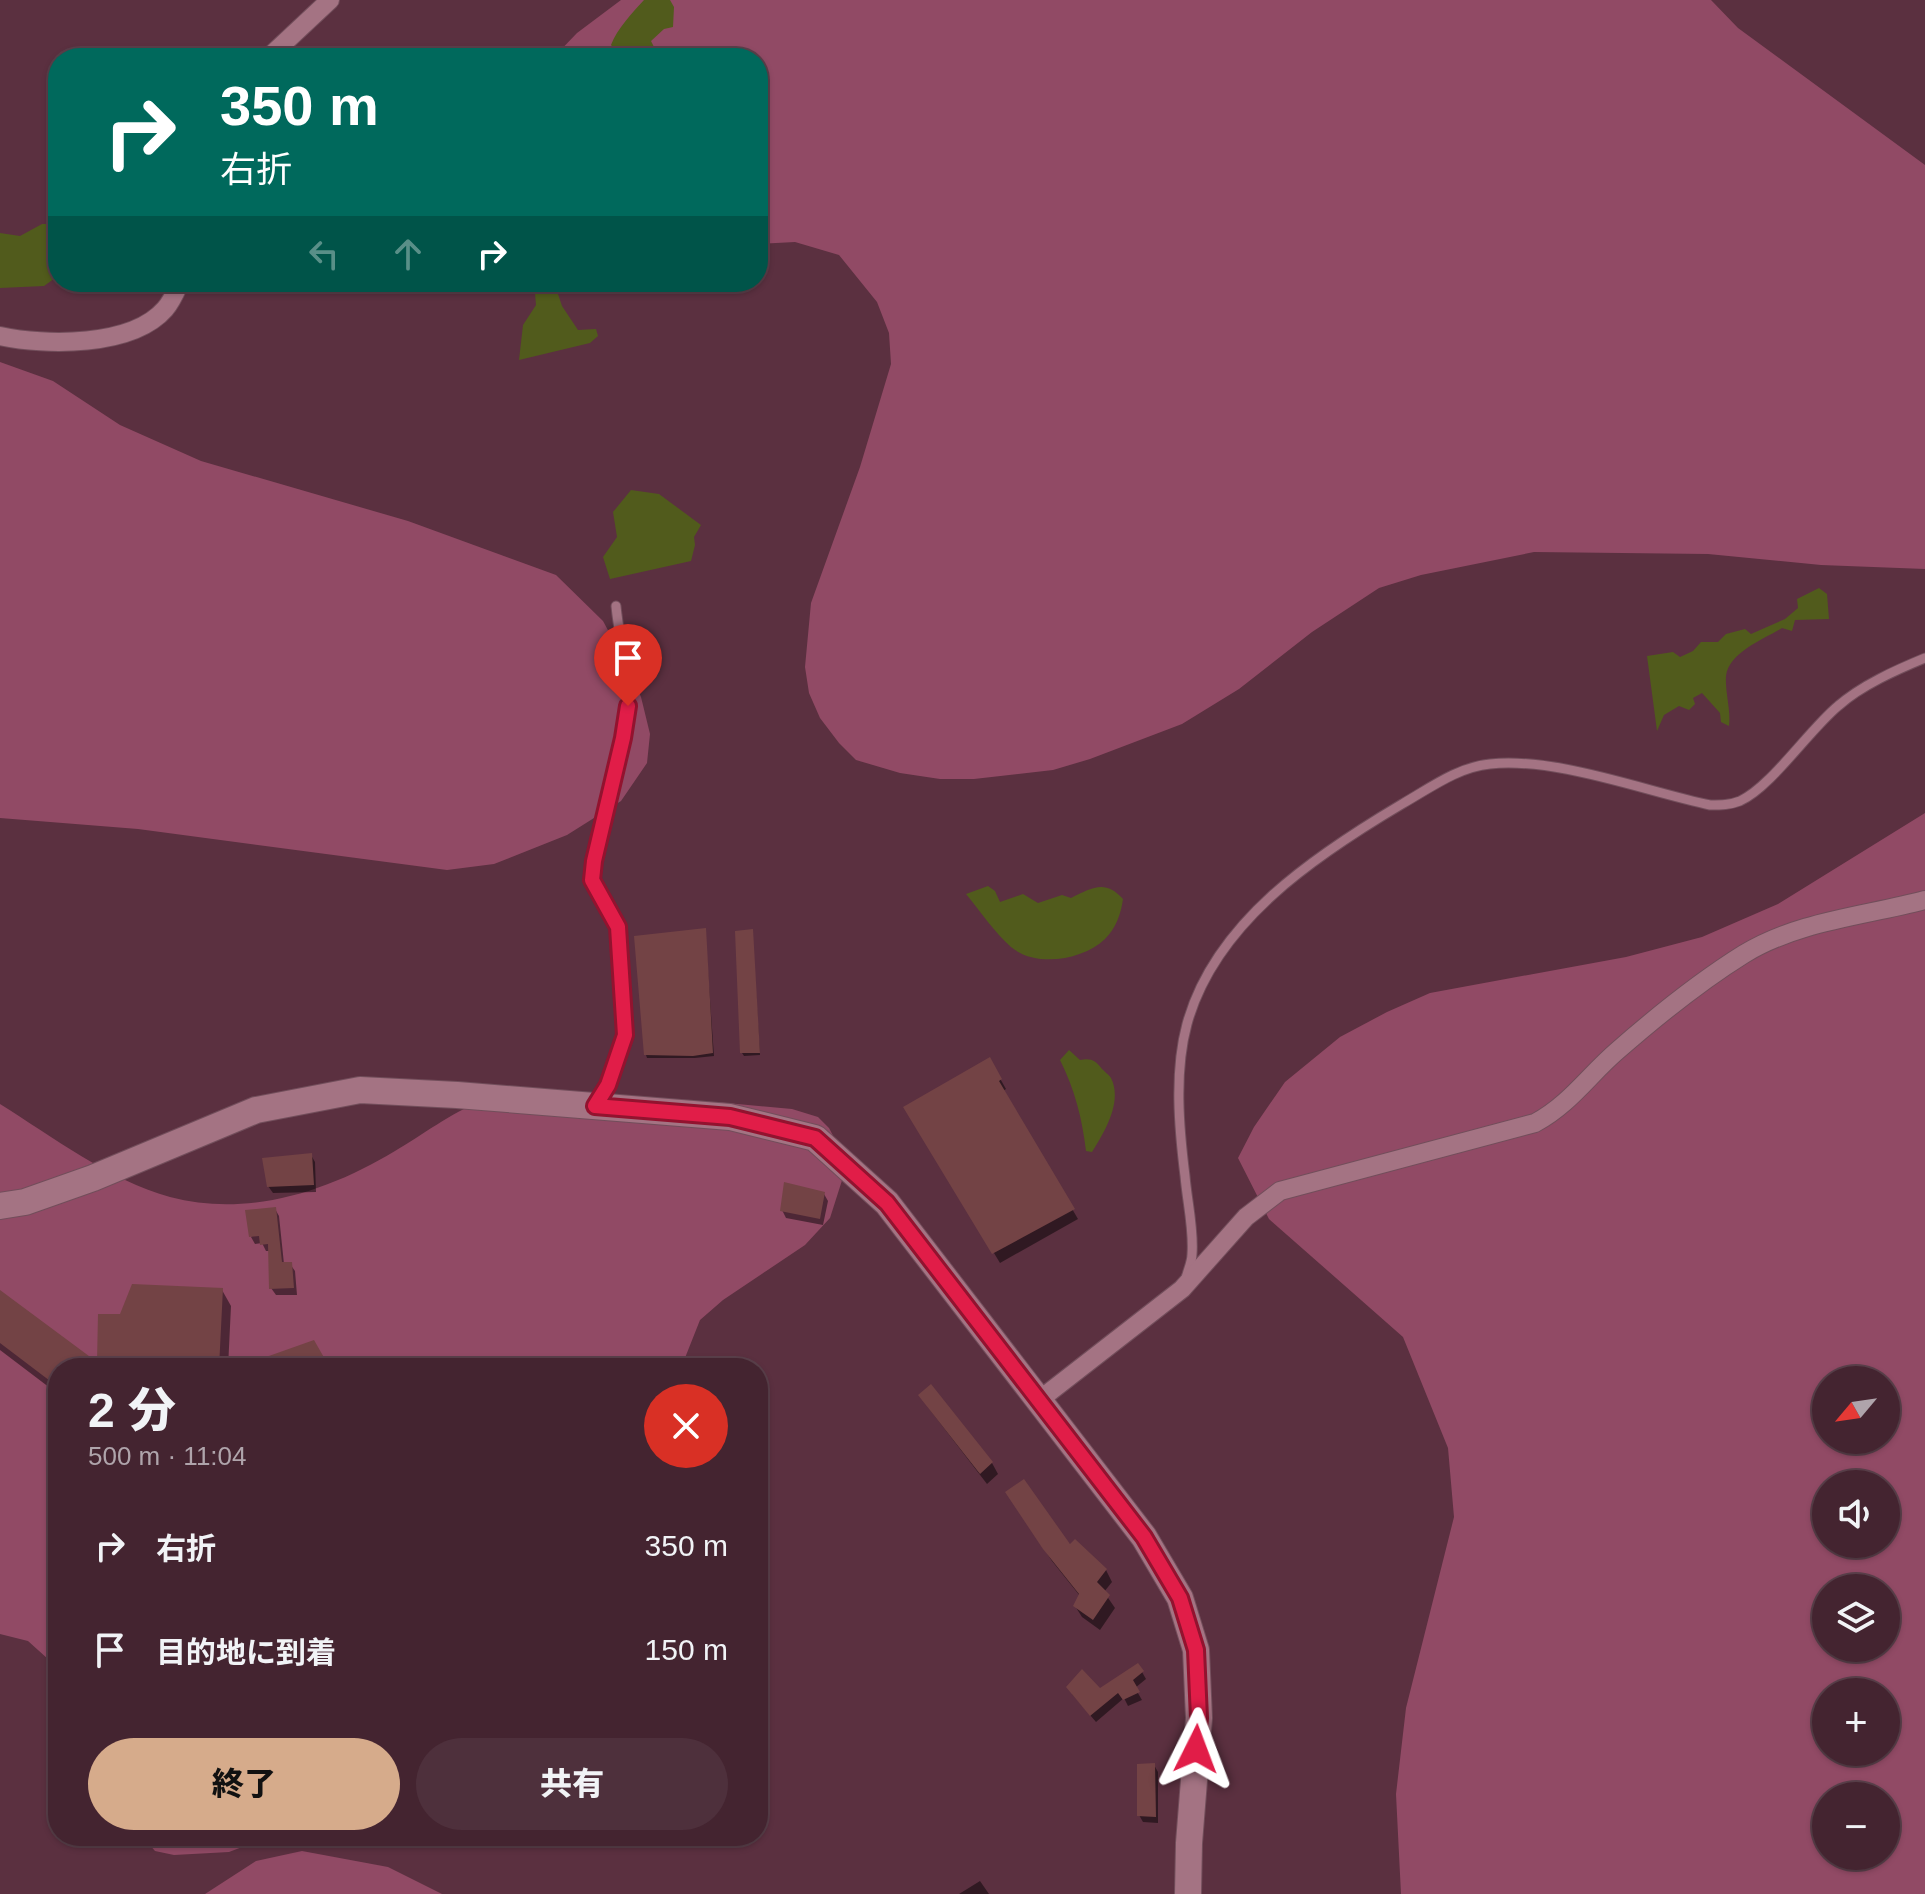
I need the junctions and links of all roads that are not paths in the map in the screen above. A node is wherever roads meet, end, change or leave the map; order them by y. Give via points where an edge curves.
1 (330, 0) edge
2 (279, 48) edge
3 (174, 292) edge
4 (0, 336) edge
5 (616, 606) dead end
6 (1925, 658) edge
7 (1925, 900) edge
8 (595, 1106) junction
9 (0, 1206) edge
10 (1182, 1289) junction
11 (1038, 1401) junction
12 (1188, 1894) edge

1 - 2 street
3 - 4 street via 164,310 117,335 80,342
5 - 8 lane via 628,706 592,880 618,927 625,1035
6 - 10 lane via 1839,705 1742,800 1710,805 1517,763 1471,767 1369,824 1267,900 1222,951 1187,1025 1181,1139 1192,1255
7 - 10 street via 1792,932 1746,953 1670,1008 1616,1052 1569,1101 1535,1123 1280,1191 1246,1217
8 - 9 street via 360,1090 256,1110 93,1178
8 - 11 street via 730,1117 815,1138 887,1203
10 - 11 street
11 - 12 street via 1144,1537 1180,1598 1196,1650 1199,1718

